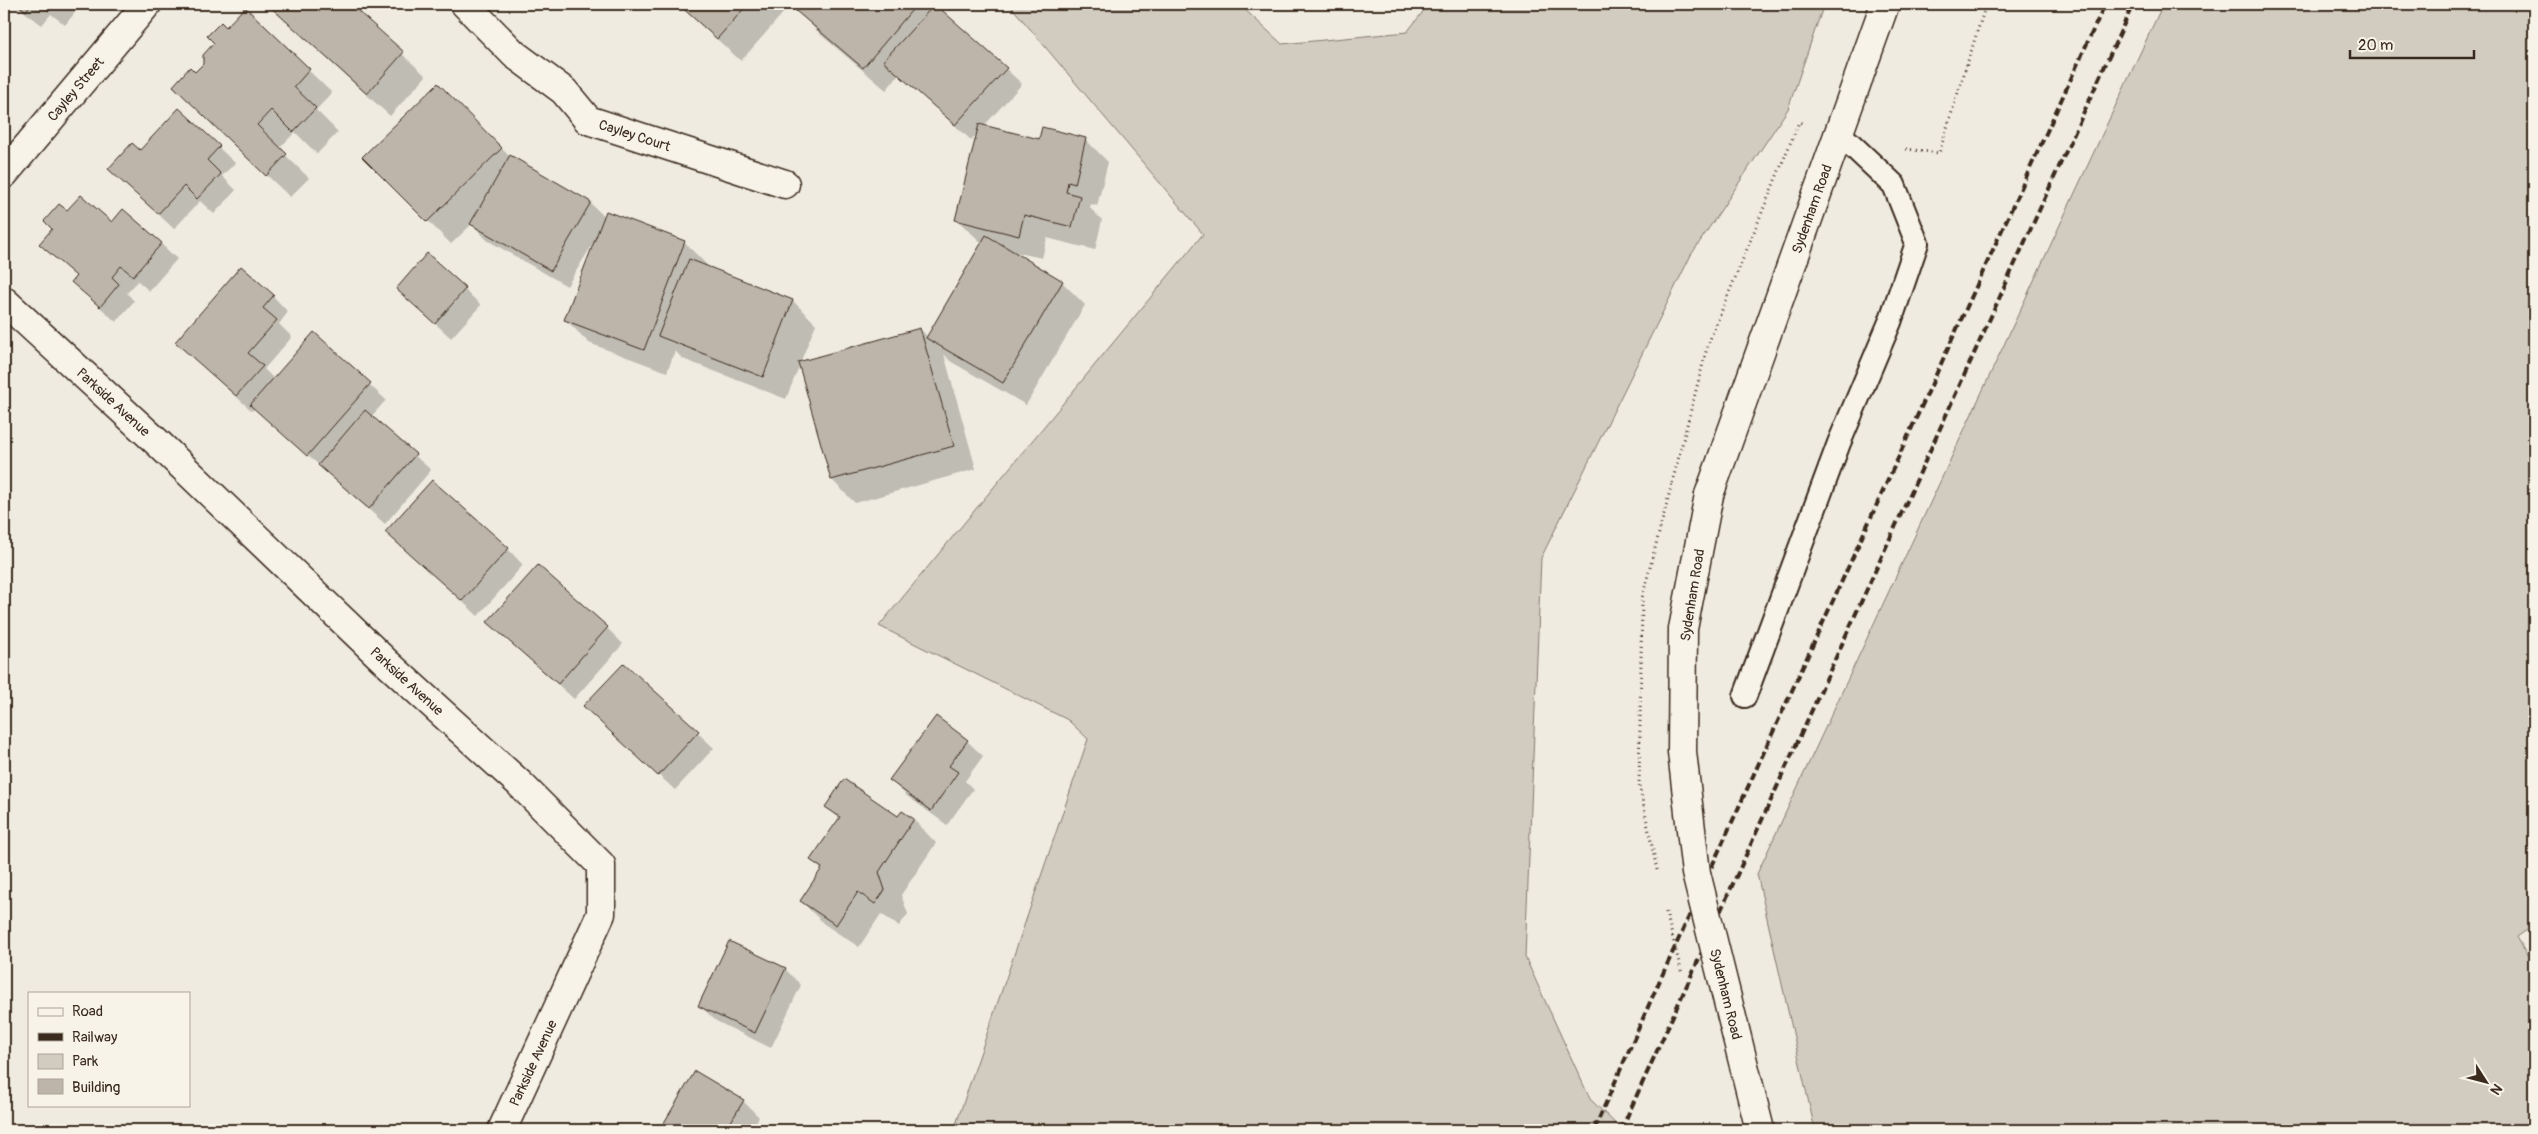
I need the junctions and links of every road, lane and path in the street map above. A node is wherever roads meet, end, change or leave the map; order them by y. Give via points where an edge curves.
1 (147, 4) edge
2 (465, 4) edge
3 (1885, 4) edge
4 (1986, 4) edge
5 (1840, 134) junction
6 (1903, 149) dead end
7 (4, 174) edge
8 (785, 184) dead end
9 (4, 301) edge
10 (1672, 484) dead end
11 (1745, 696) dead end
12 (502, 1130) edge
13 (1760, 1130) edge

1 - 7 street, Cayley Street
2 - 8 street, Cayley Court via 514,54 564,91 588,120
3 - 5 street, Sydenham Road
4 - 6 path via 1939,153
5 - 10 path via 1799,122 1708,344
5 - 11 lane via 1894,185 1917,242 1890,322 1839,443
5 - 13 street, Sydenham Road, bridge via 1709,495 1683,629 1682,752 1696,874
9 - 12 street, Parkside Avenue via 158,443 387,663 519,783 601,865 601,914

